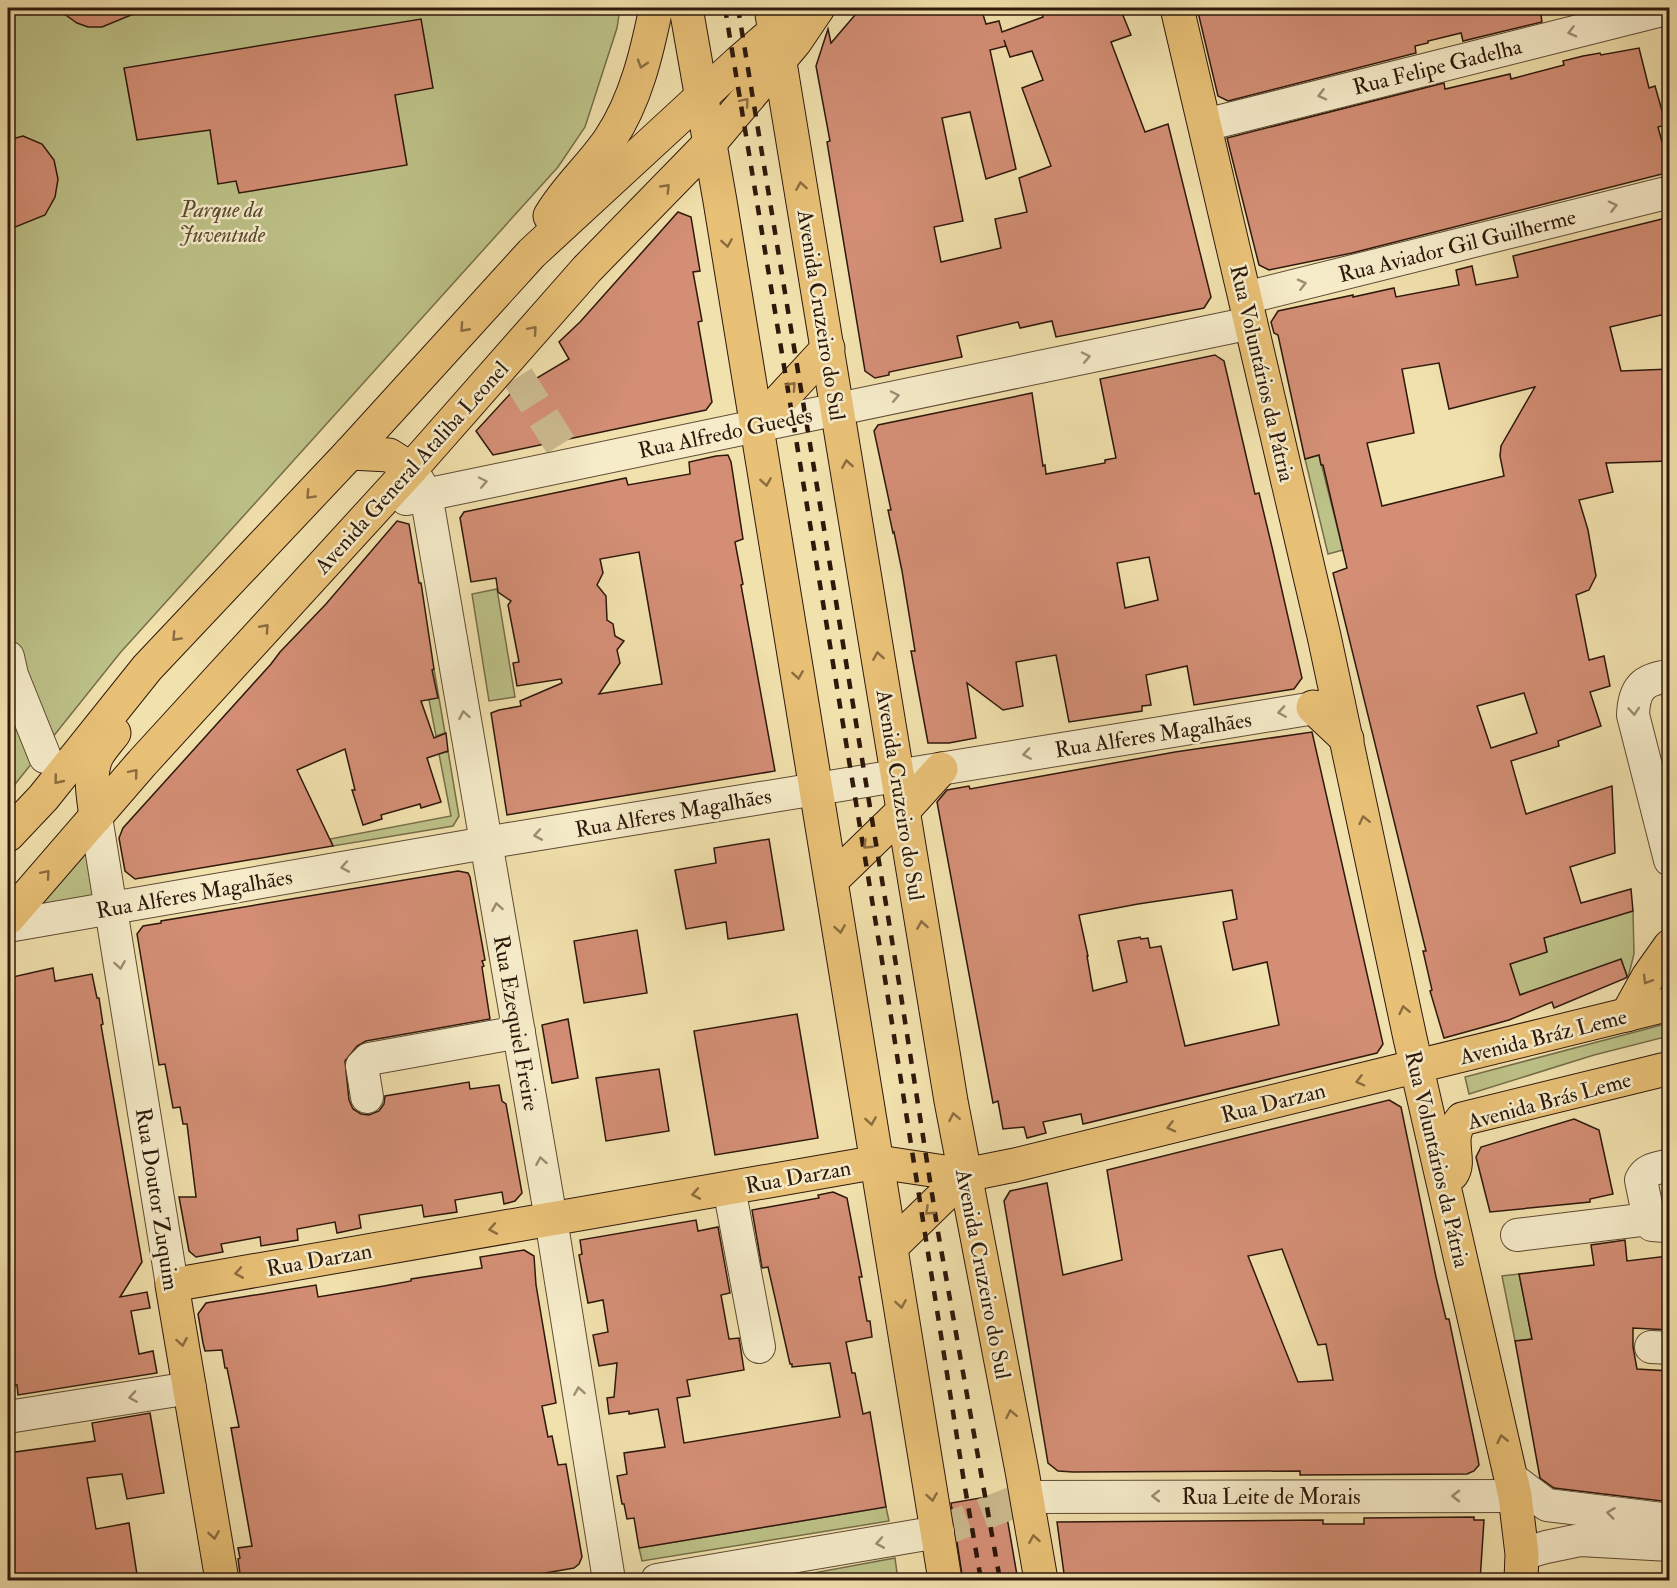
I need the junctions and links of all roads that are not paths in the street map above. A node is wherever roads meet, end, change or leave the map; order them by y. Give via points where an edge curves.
1 (656, 8) edge
2 (686, 8) edge
3 (1178, 8) edge
4 (1670, 8) edge
5 (815, 11) edge
6 (776, 33) edge
7 (702, 96) junction
8 (1205, 125) junction
9 (710, 143) junction
10 (1670, 192) edge
11 (532, 253) junction
12 (1248, 310) junction
13 (828, 348) junction
14 (838, 408) junction
15 (757, 425) junction
16 (350, 453) junction
17 (418, 482) junction
18 (8, 657) edge
19 (147, 668) junction
20 (1670, 676) edge
21 (1326, 705) junction
22 (45, 757) dead end
23 (941, 769) junction
24 (897, 776) junction
25 (816, 788) junction
26 (903, 810) junction
27 (96, 817) junction
28 (8, 835) edge
29 (486, 843) junction
30 (1670, 860) edge
31 (832, 880) junction
32 (111, 908) junction
33 (8, 918) edge
34 (8, 926) edge
35 (1670, 946) edge
36 (1670, 1004) edge
37 (1627, 1015) junction
38 (519, 1032) junction
39 (1417, 1067) junction
40 (1670, 1068) edge
41 (367, 1097) dead end
42 (878, 1162) junction
43 (1670, 1166) edge
44 (965, 1175) junction
45 (1444, 1186) junction
46 (729, 1188) junction
47 (551, 1219) junction
48 (1659, 1223) edge
49 (1517, 1235) dead end
50 (892, 1246) junction
51 (172, 1285) junction
52 (759, 1347) dead end
53 (190, 1388) junction
54 (8, 1416) edge
55 (1513, 1487) junction
56 (1027, 1497) junction
57 (1670, 1520) edge
58 (938, 1533) junction
59 (1670, 1545) edge
60 (1522, 1567) edge
61 (776, 1571) edge
62 (222, 1581) edge
63 (609, 1581) edge
64 (657, 1581) edge
65 (945, 1581) edge
66 (1041, 1581) edge

1 -> 11 main road via 632,97 610,139 552,212
2 - 7 main road
3 - 8 main road, Rua Voluntários da Pátria
4 -> 8 street, Rua Felipe Gadelha
5 - 6 main road, Avenida General Ataliba Leonel via 795,42
6 - 7 main road, Avenida General Ataliba Leonel
9 -> 6 main road, Avenida General Ataliba Leonel
13 -> 6 main road, Avenida Cruzeiro do Sul
7 - 9 main road
7 - 11 main road, Avenida General Ataliba Leonel
8 - 12 main road, Rua Voluntários da Pátria
9 -> 15 main road
17 -> 9 main road, Avenida General Ataliba Leonel via 512,369 587,269
12 -> 10 street, Rua Aviador Gil Guilherme
11 -> 16 main road, Avenida General Ataliba Leonel
14 -> 12 street, Rua Alfredo Guedes
12 - 21 main road, Rua Voluntários da Pátria
13 - 14 main road, Avenida Cruzeiro do Sul
15 -> 13 main road
14 - 15 street, Rua Alfredo Guedes
24 -> 14 main road, Avenida Cruzeiro do Sul
17 -> 15 street, Rua Alfredo Guedes
15 -> 25 main road
16 - 17 main road via 389,455
16 -> 19 main road, Avenida General Ataliba Leonel
27 -> 17 main road, Avenida General Ataliba Leonel via 376,507
29 -> 17 street, Rua Ezequiel Freire
18 - 22 street
19 - 27 main road via 130,713 97,755 93,784
19 -> 28 main road, Avenida General Ataliba Leonel via 43,798
20 -> 30 street via 1640,687 1633,715
21 -> 23 street, Rua Alferes Magalhães
39 -> 21 main road, Rua Voluntários da Pátria via 1347,739
23 - 24 street, Rua Alferes Magalhães
23 - 26 main road
24 - 25 street, Rua Alferes Magalhães
24 - 26 main road, Avenida Cruzeiro do Sul
25 -> 29 street, Rua Alferes Magalhães
25 - 31 main road
26 -> 31 main road
44 -> 26 main road, Avenida Cruzeiro do Sul
27 - 32 street, Rua Doutor Zuquim
33 -> 27 main road, Avenida General Ataliba Leonel
29 -> 32 street, Rua Alferes Magalhães
38 -> 29 street, Rua Ezequiel Freire
31 -> 42 main road
32 - 34 street, Rua Alferes Magalhães
32 -> 51 street, Rua Doutor Zuquim
35 -> 37 main road
36 - 37 main road, Avenida Bráz Leme
37 - 39 main road, Avenida Bráz Leme
38 - 41 street via 369,1059 362,1066
47 -> 38 street, Rua Ezequiel Freire
39 -> 44 main road, Rua Darzan
39 - 45 main road, Rua Voluntários da Pátria
40 - 45 main road, Avenida Brás Leme via 1462,1119 1454,1136 1455,1169
42 - 44 main road, Rua Darzan
42 - 46 main road, Rua Darzan
42 - 50 main road
43 - 48 street via 1648,1171 1641,1180
44 -> 50 main road
56 -> 44 main road, Avenida Cruzeiro do Sul
55 -> 45 main road, Rua Voluntários da Pátria
46 -> 47 main road, Rua Darzan
46 - 52 street
47 -> 51 main road, Rua Darzan
63 -> 47 street, Rua Ezequiel Freire
48 - 49 street
50 -> 58 main road
51 -> 53 main road, Rua Doutor Zuquim
53 -> 54 street
53 -> 62 main road, Rua Doutor Zuquim
55 -> 56 street, Rua Leite de Morais
57 -> 55 street via 1547,1505
55 - 60 main road, Rua Voluntários da Pátria
66 -> 56 main road, Avenida Cruzeiro do Sul
58 -> 61 street
58 - 65 main road
59 - 60 street via 1580,1540 1546,1547
61 - 64 street

